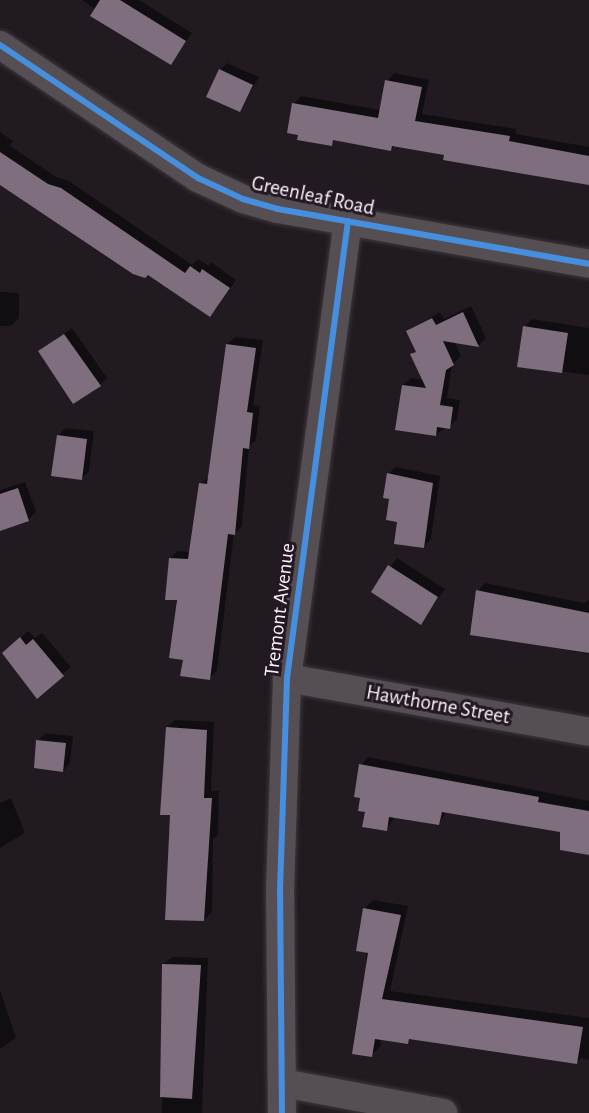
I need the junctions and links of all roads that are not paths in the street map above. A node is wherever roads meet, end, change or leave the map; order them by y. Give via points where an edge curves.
1 (0, 45) edge
2 (348, 221) junction
3 (589, 264) edge
4 (287, 678) junction
5 (589, 732) edge
6 (283, 1083) junction
7 (282, 1113) edge
8 (443, 1113) edge

1 - 2 street, Greenleaf Road via 198,178 252,202
2 - 3 street, Greenleaf Road
2 - 4 street, Tremont Avenue
4 - 5 street, Hawthorne Street
4 - 6 street, Tremont Avenue via 280,890
6 - 7 street, Tremont Avenue
6 - 8 street

